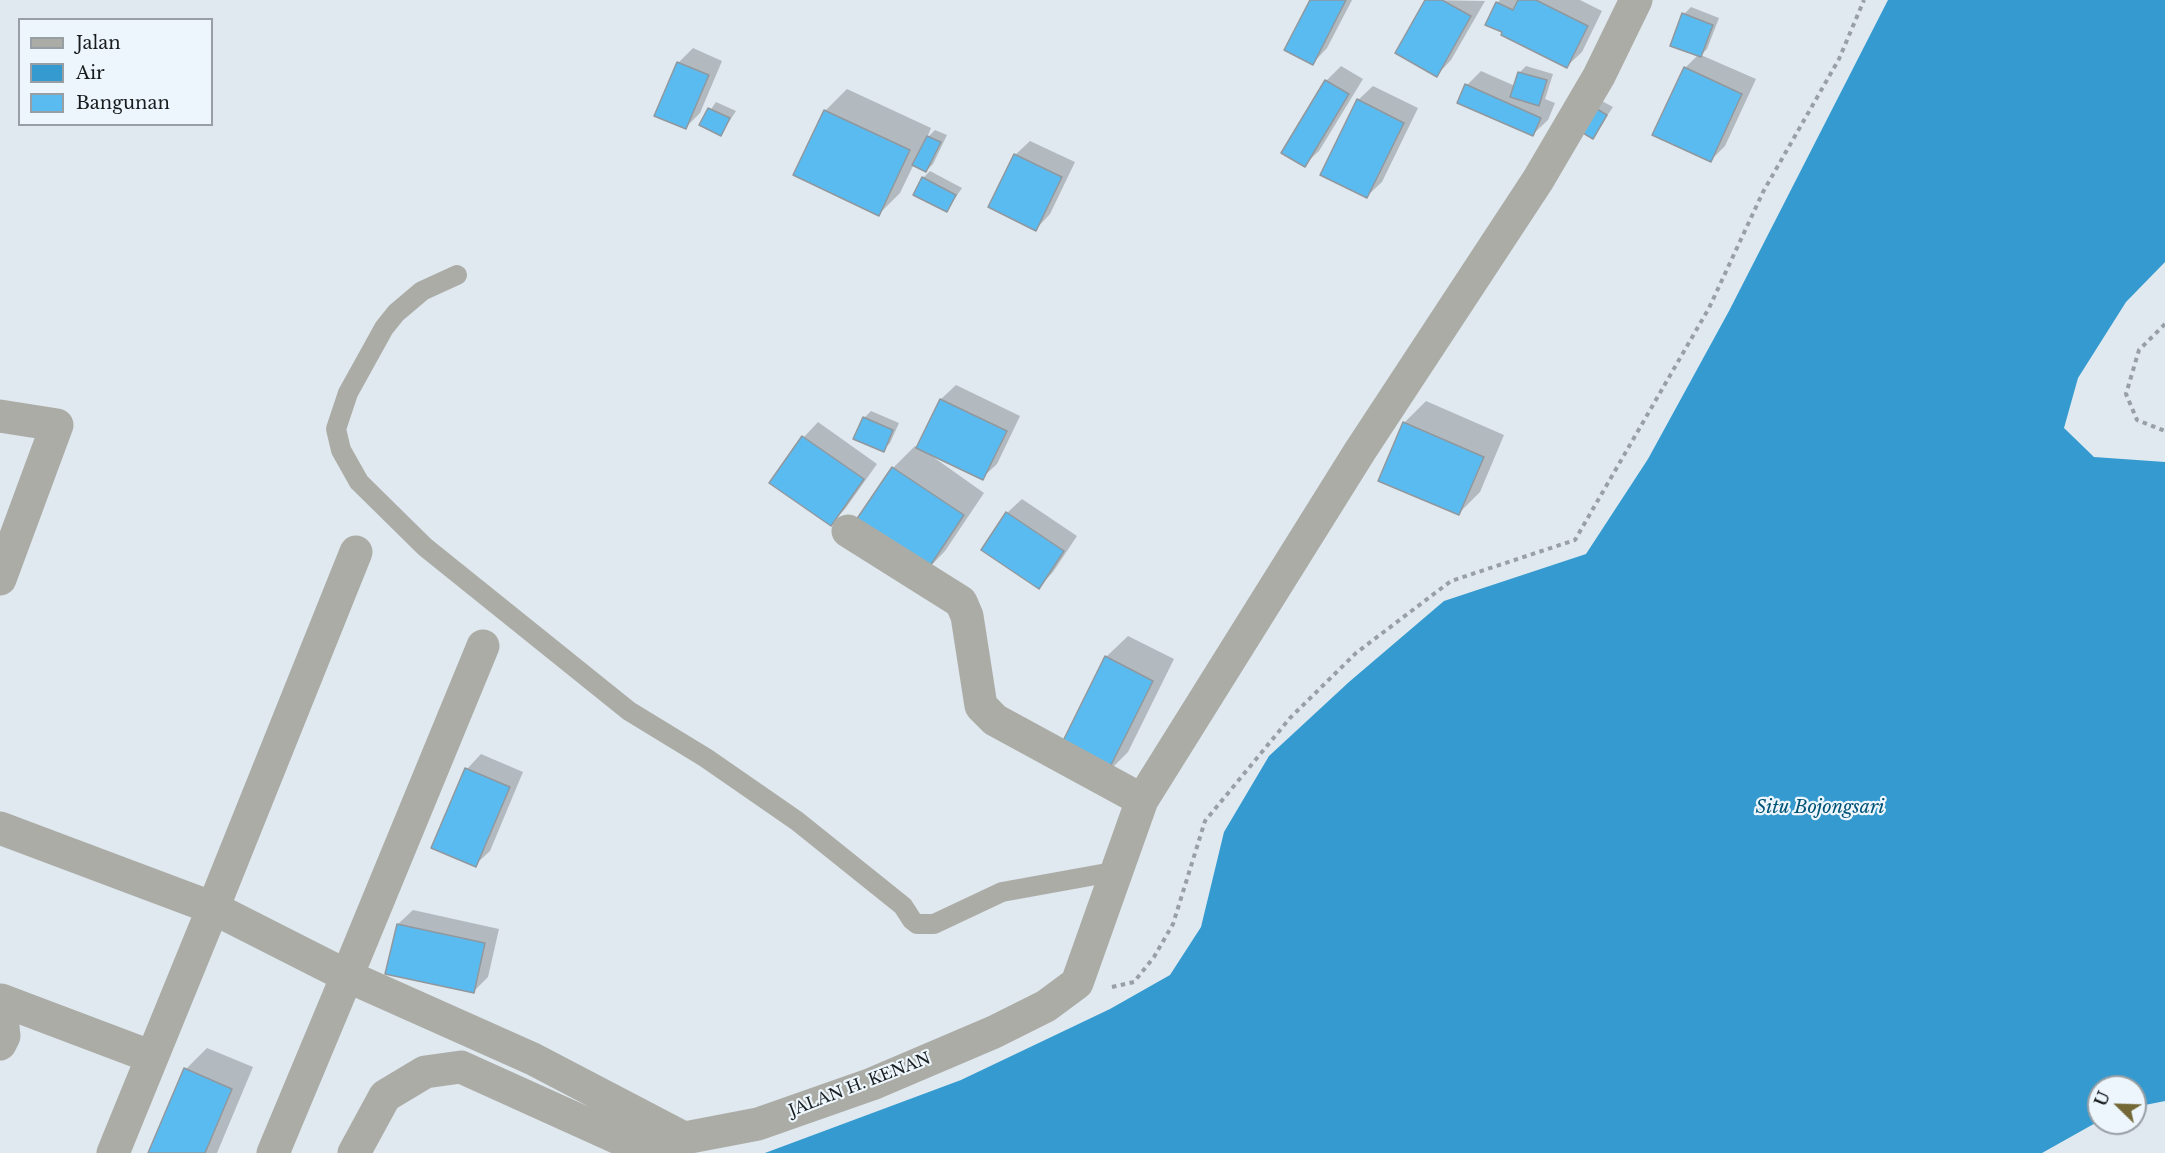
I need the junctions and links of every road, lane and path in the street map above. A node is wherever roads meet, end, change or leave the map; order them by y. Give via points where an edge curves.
1 (1636, 0) edge
2 (1864, 0) edge
3 (457, 275) dead end
4 (2165, 324) edge
5 (0, 416) edge
6 (2165, 431) edge
7 (848, 531) dead end
8 (356, 552) dead end
9 (0, 579) edge
10 (483, 646) dead end
11 (1142, 800) junction
12 (0, 828) edge
13 (1118, 871) junction
14 (213, 908) junction
15 (347, 976) junction
16 (1077, 983) junction
17 (0, 1000) edge
18 (0, 1044) edge
19 (152, 1057) junction
20 (684, 1138) junction
21 (634, 1150) edge
22 (113, 1153) edge
23 (273, 1153) edge
24 (354, 1153) edge

1 - 11 street via 1599,76 1538,180 1366,442
2 - 16 path via 1839,59 1763,192 1709,308 1575,540 1450,581 1356,653 1283,725 1205,821 1173,924 1134,982 1103,990
3 - 13 lane via 422,291 384,328 348,393 336,429 341,450 359,482 425,547 629,711 797,821 890,894 917,924 934,924 1002,892
4 - 6 path via 2139,350 2126,394 2137,420
5 - 9 street via 57,426
7 - 11 street via 961,602 967,616 981,706 996,720
8 - 14 street
10 - 15 street
11 - 13 street
12 - 14 street
13 - 16 street
14 - 15 street
14 - 19 street
15 - 20 street via 533,1059
15 - 23 street
16 - 20 street, JALAN H. KENAN via 1046,1006 1004,1027 872,1084 758,1124
17 - 18 street via 4,1035
17 - 19 street
19 - 22 street
20 - 21 street, JALAN H. KENAN
21 - 24 street via 461,1067 425,1072 385,1096

